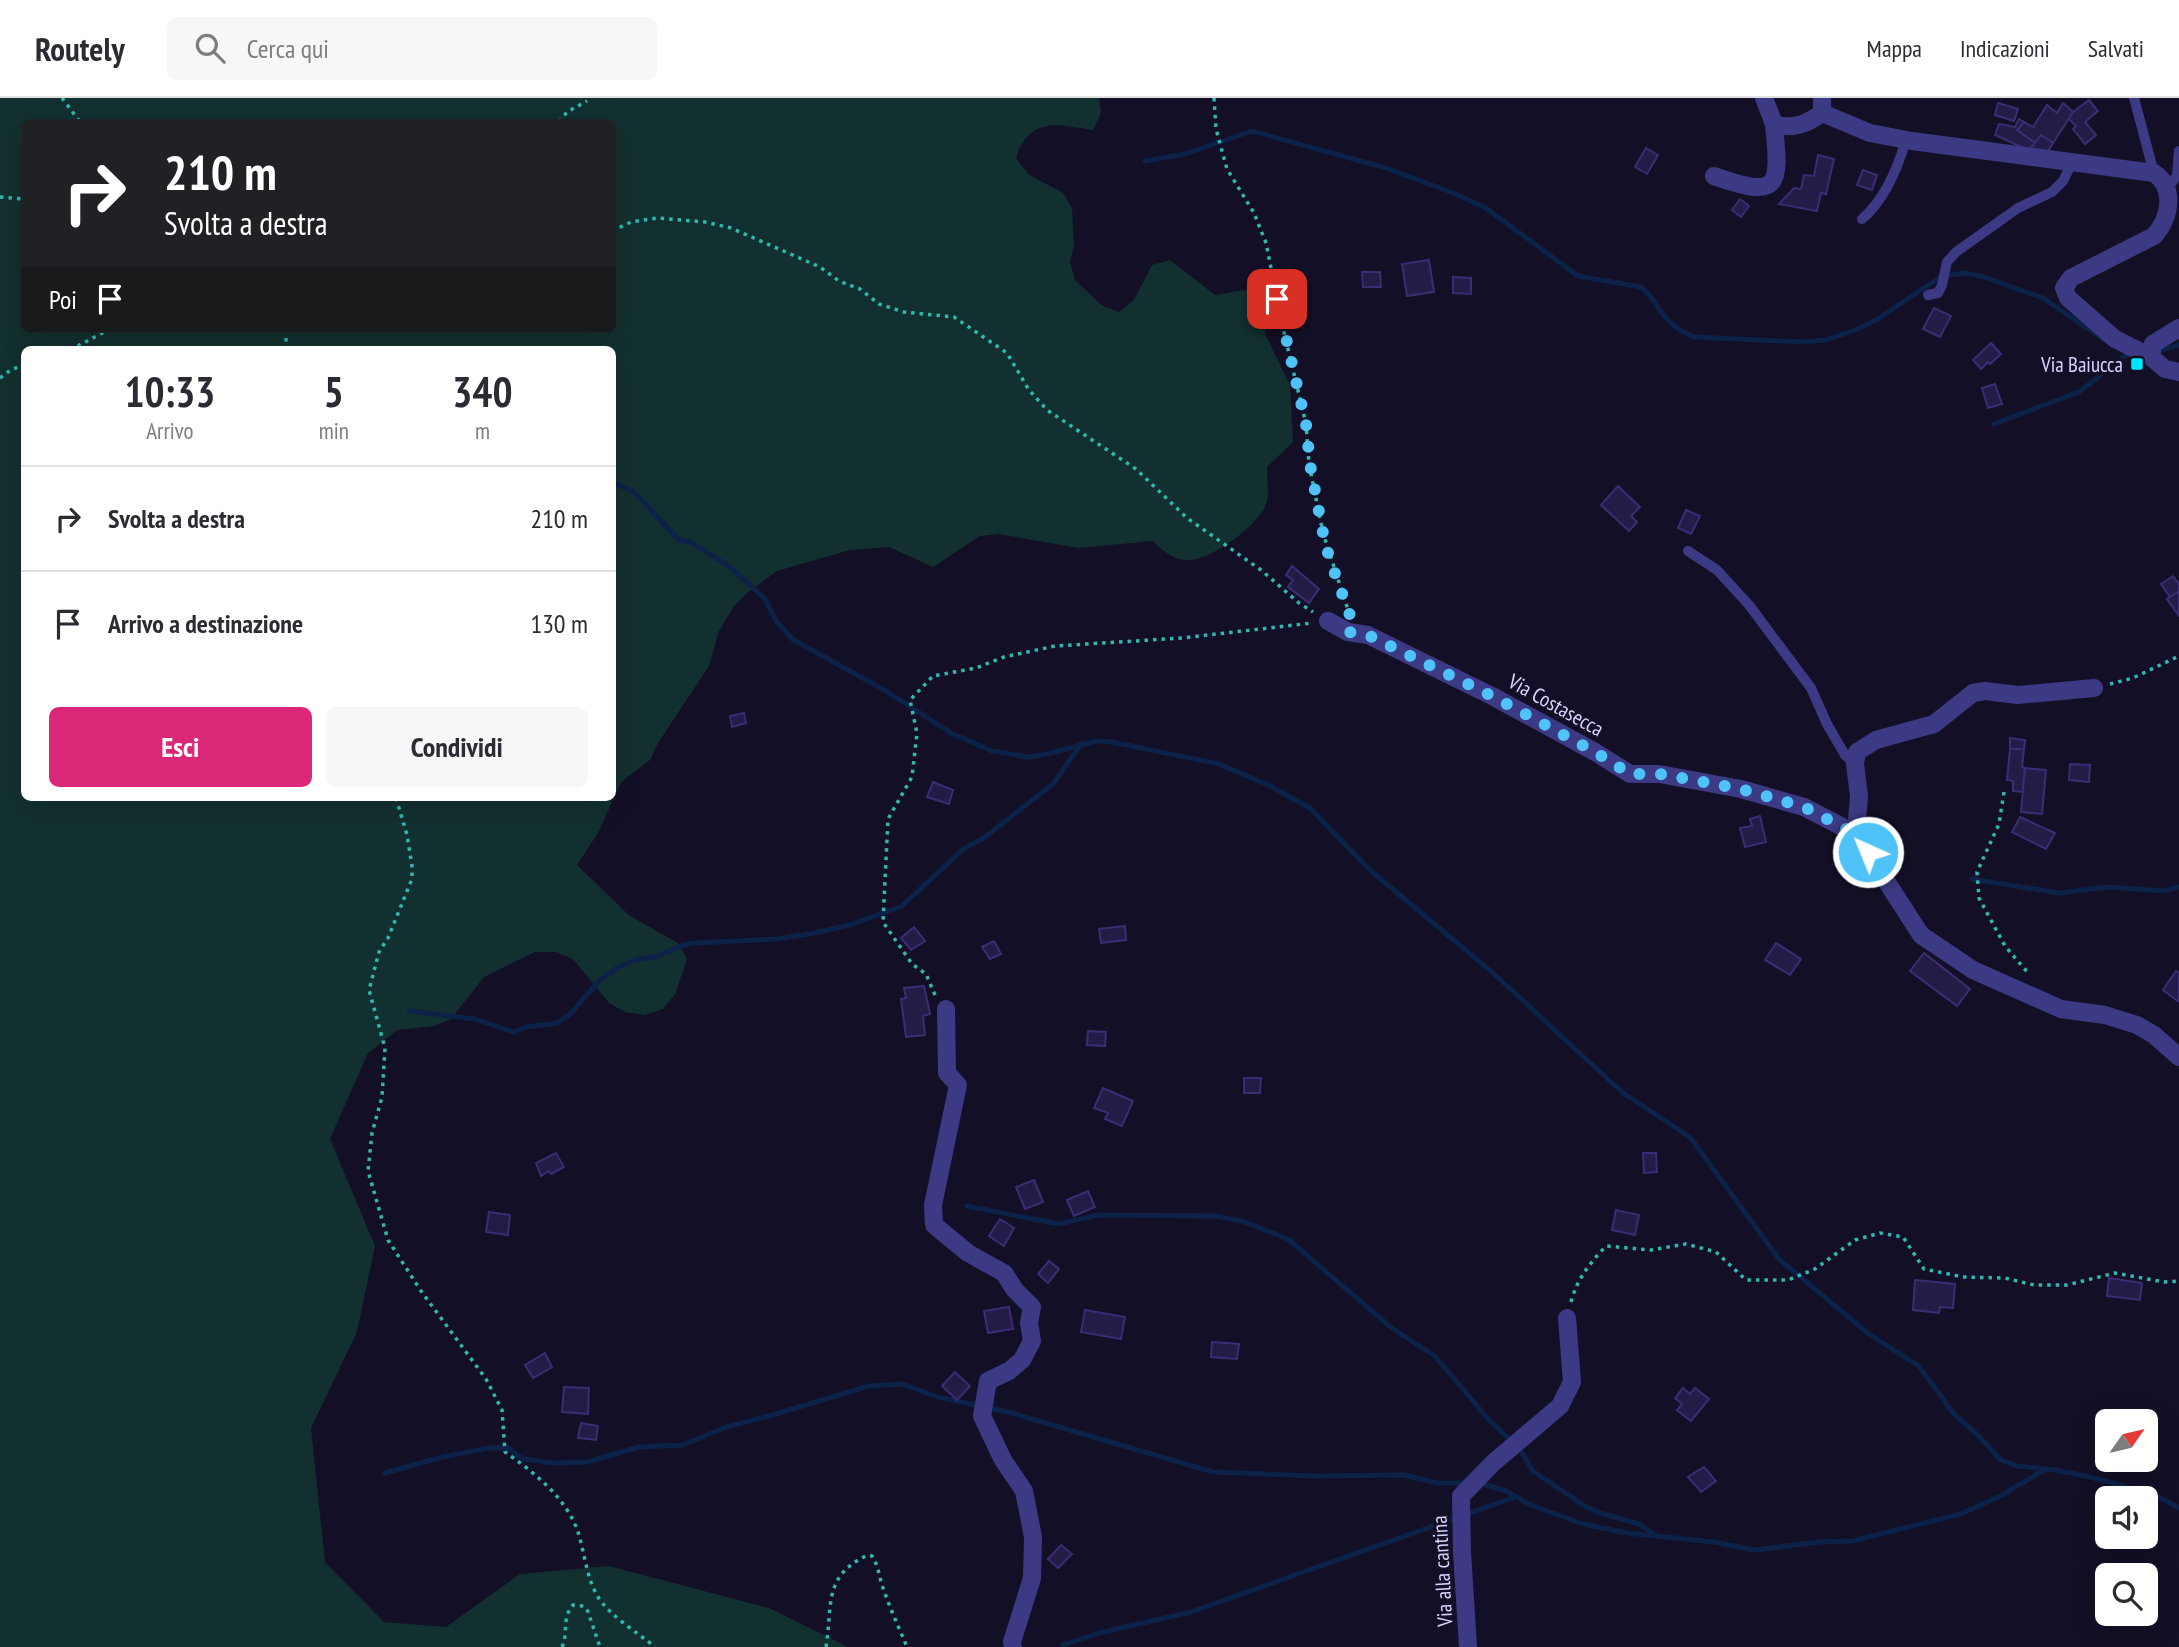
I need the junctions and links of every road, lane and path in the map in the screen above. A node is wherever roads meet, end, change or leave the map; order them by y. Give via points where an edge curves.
1 (62, 98) edge
2 (1214, 98) edge
3 (1764, 98) edge
4 (2134, 98) edge
5 (587, 101) dead end
6 (1822, 106) edge
7 (78, 119) edge
8 (562, 119) edge
9 (1774, 124) junction
10 (1906, 140) junction
11 (2179, 151) edge
12 (2073, 163) junction
13 (2154, 173) junction
14 (1714, 176) dead end
15 (2168, 187) junction
16 (0, 197) edge
17 (21, 199) edge
18 (1862, 219) dead end
19 (616, 229) edge
20 (1928, 295) dead end
21 (2179, 328) edge
22 (102, 333) edge
23 (78, 346) edge
24 (2151, 356) junction
25 (21, 367) edge
26 (2179, 372) edge
27 (0, 378) edge
28 (1688, 551) dead end
29 (1328, 621) junction
30 (1348, 632) junction
31 (2179, 656) edge
32 (2094, 688) joint
33 (1855, 764) junction
34 (2004, 792) dead end
35 (397, 801) edge
36 (1856, 834) junction
37 (2030, 975) dead end
38 (946, 1009) joint
39 (2179, 1058) edge
40 (2179, 1280) edge
41 (1566, 1318) joint
42 (562, 1647) edge
43 (600, 1647) edge
44 (655, 1647) edge
45 (826, 1647) edge
46 (907, 1647) edge
47 (1013, 1647) edge
48 (1468, 1647) edge

1 - 7 path
2 - 30 path via 1216,129 1227,169 1266,243 1306,424 1323,533 1352,621
3 - 9 street
4 - 13 lane
5 - 8 path
6 - 9 street via 1810,122 1792,127
6 - 10 street via 1870,133
9 - 14 street via 1778,166 1770,184 1756,188
10 - 12 street
10 - 18 lane via 1881,197
11 - 15 lane via 2177,176
12 - 13 street
12 - 20 lane via 2052,192 2018,208 1956,252 1947,262 1938,293
13 - 15 street
15 - 24 street via 2165,225 2154,236 2071,278 2064,288 2068,298 2115,339
16 - 17 path
19 - 29 path via 658,218 731,228 820,267 880,304 904,313 954,317 1007,353 1047,410 1136,469 1187,519
21 - 24 street via 2153,344
22 - 23 path
24 - 26 street via 2165,369
25 - 27 path
28 - 33 lane via 1717,570 1749,605 1811,688 1839,745
29 - 30 street, Via Costasecca
29 - 38 path via 1182,638 1055,646 933,677 910,700 917,733 912,777 888,818 883,922 912,964 926,974
30 - 36 street, Via Costasecca via 1368,635 1494,697 1630,774 1660,774 1741,789 1804,807
31 - 32 path via 2133,678
32 - 33 street via 2018,695 1973,693 1934,723 1867,744 1857,752
33 - 36 street
34 - 37 path via 1999,824 1977,872 1979,898 2006,946
35 - 44 path via 407,835 411,879 379,952 369,990 384,1048 382,1097 368,1171 388,1240 486,1379 502,1410 505,1452 534,1474 570,1512 598,1598
36 - 39 street, Via Costasecca via 1922,935 1932,942 1973,970 2061,1009 2137,1025
38 - 47 street via 947,1073 958,1084 933,1205 934,1225 968,1253 1004,1273 1032,1307 1032,1341 1022,1360 988,1381 982,1416 1024,1491 1033,1537 1032,1578
40 - 41 path via 2164,1282 2115,1273 2067,1285 2034,1285 2005,1278 1963,1277 1924,1269 1903,1237 1880,1233 1855,1240 1815,1269 1788,1280 1746,1280 1716,1252 1686,1244 1651,1250 1606,1246 1587,1266
41 - 48 street, Via alla cantina via 1572,1382 1560,1406 1461,1496
42 - 43 path via 566,1614 573,1605 587,1609
45 - 46 path via 833,1586 846,1568 868,1555 878,1565

